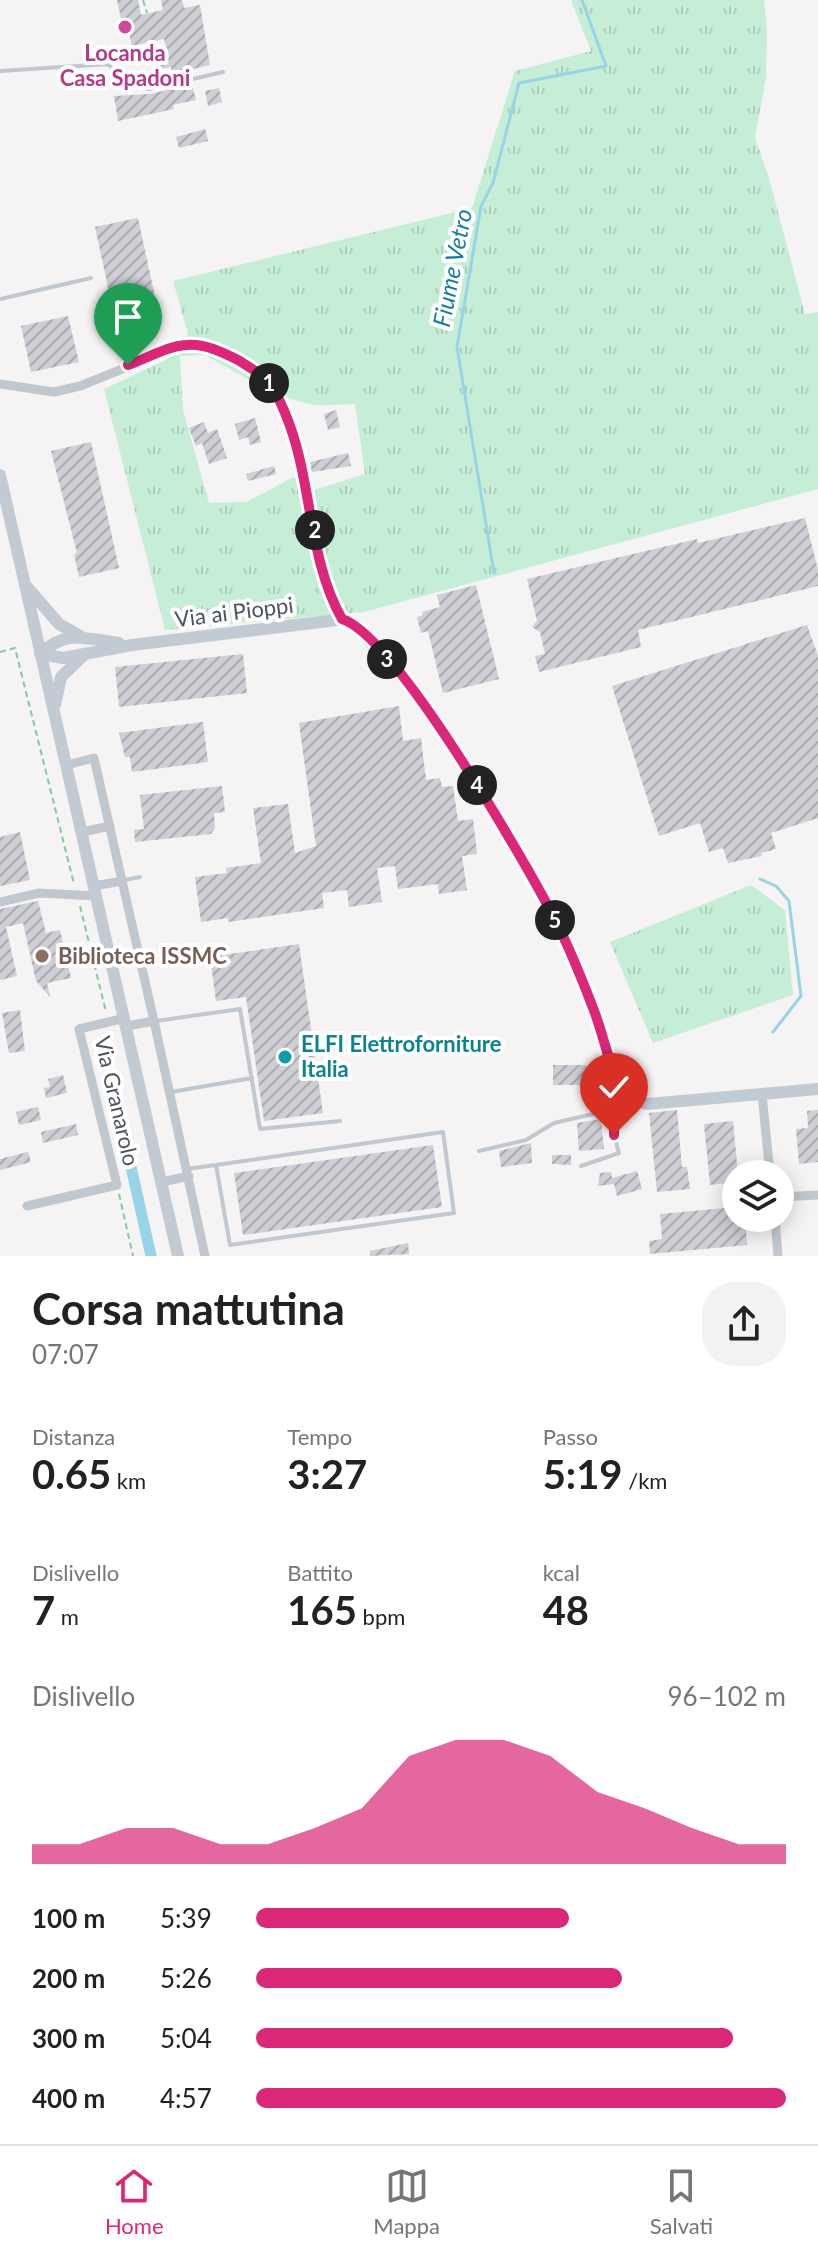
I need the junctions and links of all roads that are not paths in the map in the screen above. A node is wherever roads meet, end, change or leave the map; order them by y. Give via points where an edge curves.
1 (0, 71) edge
2 (223, 72) dead end
3 (91, 278) dead end
4 (0, 299) edge
5 (0, 384) edge
6 (0, 475) edge
7 (24, 583) junction
8 (342, 619) junction
9 (86, 639) junction
10 (132, 645) junction
11 (40, 654) junction
12 (84, 655) junction
13 (54, 712) junction
14 (67, 765) junction
15 (110, 826) junction
16 (82, 832) junction
17 (140, 877) dead end
18 (122, 881) junction
19 (96, 891) junction
20 (0, 902) edge
21 (154, 1021) junction
22 (126, 1022) junction
23 (252, 1078) junction
24 (818, 1089) edge
25 (170, 1092) junction
26 (762, 1094) junction
27 (340, 1121) dead end
28 (479, 1151) dead end
29 (769, 1160) edge
30 (216, 1165) junction
31 (581, 1166) dead end
32 (188, 1173) junction
33 (162, 1182) junction
34 (818, 1195) edge
35 (794, 1196) edge
36 (27, 1206) dead end
37 (776, 1232) edge
38 (178, 1256) edge
39 (205, 1256) edge
40 (778, 1256) edge

1 - 2 lane via 108,64 129,83 149,89
3 - 4 lane
5 - 8 street via 54,392 182,345 222,351 264,378 278,394 294,433 325,579
6 - 7 street, Via Granarolo
7 - 9 street, Via ai Pioppi via 59,624
7 - 11 street, Via Granarolo
8 - 10 street, Via ai Pioppi
8 - 26 street via 364,633 402,678 489,805 550,910 626,1099 647,1104
9 - 10 street, Via ai Pioppi
9 - 11 street, Via ai Pioppi via 62,638
10 - 12 street, Via ai Pioppi
11 - 12 street, Via ai Pioppi
11 - 13 street, Via Granarolo
12 - 13 street via 61,677
13 - 14 street, Via Granarolo
14 - 15 street via 94,758
14 - 16 street, Via Granarolo
15 - 16 street
15 - 18 street
16 - 19 street, Via Granarolo
17 - 18 lane
18 - 19 street
18 - 21 street
19 - 20 street via 39,893
19 - 22 street, Via Granarolo
21 - 22 street, Via Granarolo
21 - 23 lane via 240,1009
21 - 25 street
22 - 33 street, Via Granarolo
22 - 36 street, Via Granarolo via 79,1029 117,1185
23 - 25 lane
23 - 27 lane via 260,1129
24 - 26 street
25 - 32 street
26 - 29 street
28 - 31 lane via 526,1140 554,1123 615,1109 619,1153
30 - 30 lane via 443,1132 454,1213 230,1245
30 - 32 lane
32 - 33 street
32 - 39 street
33 - 38 street, Via Granarolo
34 - 35 street
37 - 40 street

